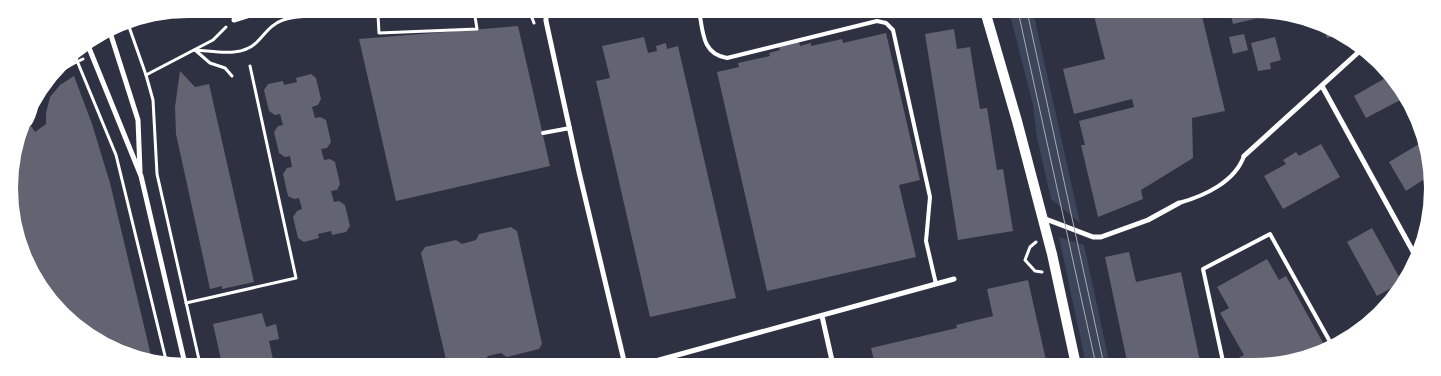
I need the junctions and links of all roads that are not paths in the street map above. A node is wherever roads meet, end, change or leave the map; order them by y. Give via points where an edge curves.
1 (240, 18) edge
2 (546, 18) edge
3 (700, 18) edge
4 (988, 18) edge
5 (234, 20) edge
6 (111, 36) edge
7 (89, 49) edge
8 (1357, 53) edge
9 (1322, 86) junction
10 (570, 128) junction
11 (543, 133) dead end
12 (1244, 156) joint
13 (141, 176) junction
14 (1179, 203) joint
15 (1042, 218) junction
16 (1412, 249) edge
17 (954, 279) dead end
18 (936, 284) junction
19 (822, 316) junction
20 (1330, 340) edge
21 (184, 358) edge
22 (623, 358) edge
23 (667, 358) edge
24 (831, 358) edge
25 (1074, 358) edge
26 (1222, 358) edge

1 - 5 street
2 - 10 street
3 - 18 lane via 709,49 718,57 727,58 877,21 893,30 930,197 926,241
4 - 15 main road
6 - 13 street via 138,120
7 - 13 street
8 - 9 street
9 - 12 street
9 - 16 street
10 - 11 lane
10 - 22 street
12 - 14 lane via 1237,170 1212,190
13 - 21 street
14 - 15 street via 1148,220 1101,237
15 - 25 main road
17 - 18 street
18 - 19 street
19 - 23 street
19 - 24 street
20 - 26 lane via 1270,234 1203,268

